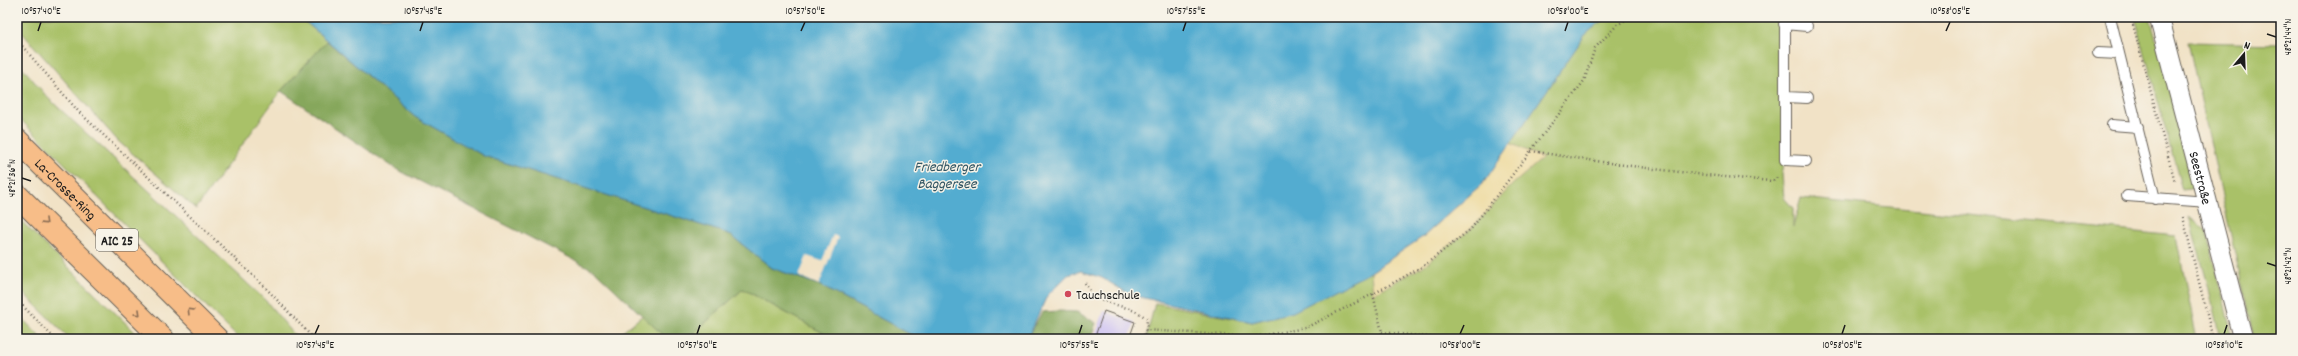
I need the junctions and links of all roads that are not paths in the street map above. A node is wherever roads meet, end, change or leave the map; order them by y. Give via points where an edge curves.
1 (2110, 17) edge
2 (2159, 17) edge
3 (1785, 21) edge
4 (1807, 26) dead end
5 (2098, 53) dead end
6 (2119, 54) junction
7 (1785, 97) junction
8 (1807, 98) dead end
9 (2112, 125) dead end
10 (2138, 128) junction
11 (17, 140) edge
12 (1806, 161) dead end
13 (17, 195) edge
14 (2127, 196) dead end
15 (2155, 199) junction
16 (2208, 202) junction
17 (163, 339) edge
18 (217, 339) edge
19 (2243, 339) edge

1 - 6 lane
2 - 16 street, Seestraße
3 - 4 lane
3 - 7 lane
5 - 6 lane
6 - 10 lane
7 - 8 lane
7 - 12 lane via 1786,160
9 - 10 lane
10 - 15 lane
18 -> 11 main road, La-Crosse-Ring / AIC 25
13 -> 17 main road, AIC 25
14 - 15 lane
15 - 16 lane
16 - 19 street, Seestraße

